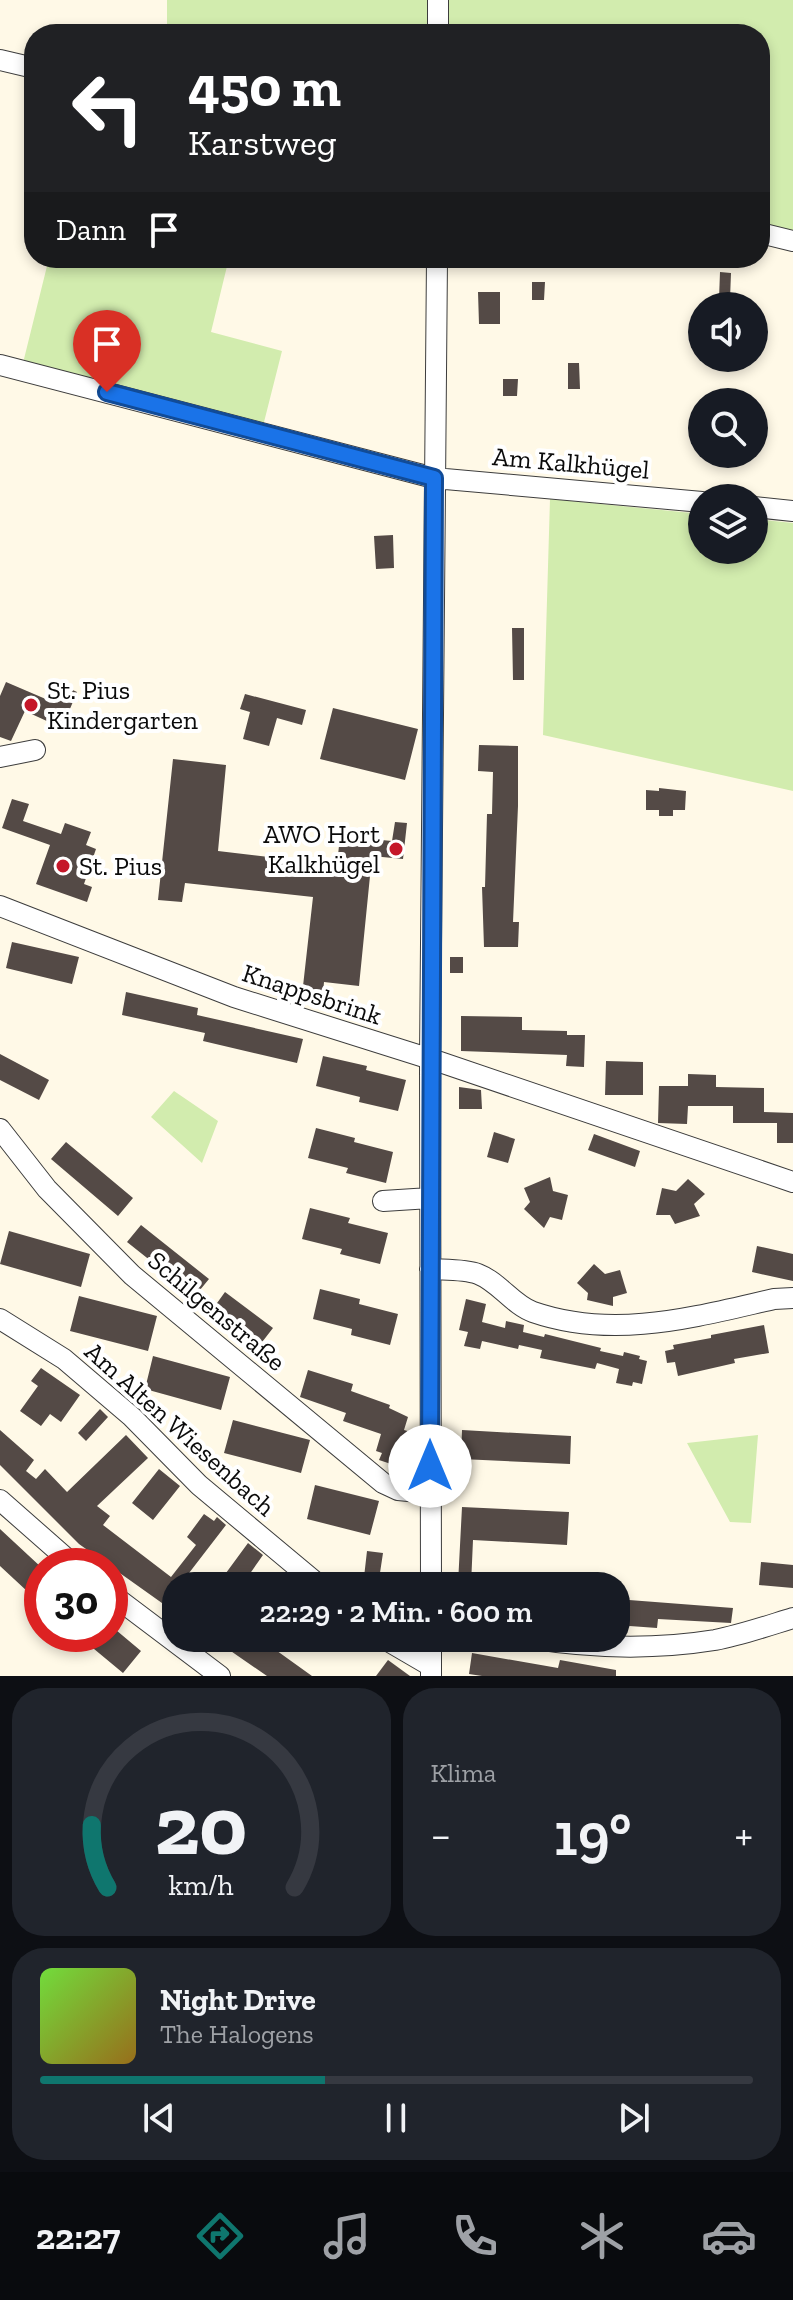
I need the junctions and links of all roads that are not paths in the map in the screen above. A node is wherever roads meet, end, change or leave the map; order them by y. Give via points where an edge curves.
1 (438, 0) edge
2 (438, 24) edge
3 (0, 60) edge
4 (24, 66) edge
5 (770, 235) edge
6 (793, 241) edge
7 (437, 268) edge
8 (0, 365) edge
9 (434, 478) junction
10 (688, 501) edge
11 (768, 508) edge
12 (793, 511) edge
13 (35, 750) dead end
14 (0, 757) edge
15 (0, 906) edge
16 (430, 1059) junction
17 (0, 1129) edge
18 (793, 1182) edge
19 (430, 1198) junction
20 (383, 1201) dead end
21 (430, 1269) junction
22 (793, 1298) edge
23 (0, 1319) edge
24 (430, 1493) junction
25 (0, 1500) edge
26 (55, 1548) edge
27 (303, 1572) edge
28 (431, 1572) edge
29 (128, 1607) edge
30 (793, 1618) edge
31 (630, 1646) edge
32 (403, 1652) edge
33 (431, 1671) edge
34 (220, 1676) edge

1 - 2 street
3 - 4 street
5 - 6 street
7 - 9 street
8 - 9 street, Am Kalkhügel
9 - 10 street, Am Kalkhügel
9 - 16 street
11 - 12 street
13 - 14 street
15 - 16 street, Knappsbrink via 234,997
16 - 18 street, Knappsbrink
16 - 19 street
17 - 24 street, Schilgenstraße via 47,1189 155,1294 383,1483
19 - 20 street
19 - 21 street
21 - 22 street via 477,1273 528,1311 556,1320 615,1326 646,1326 698,1307
21 - 24 street
23 - 27 street, Am Alten Wiesenbach via 64,1359 199,1485
24 - 28 street
25 - 26 street
29 - 34 street
30 - 31 street via 715,1640
32 - 33 street

